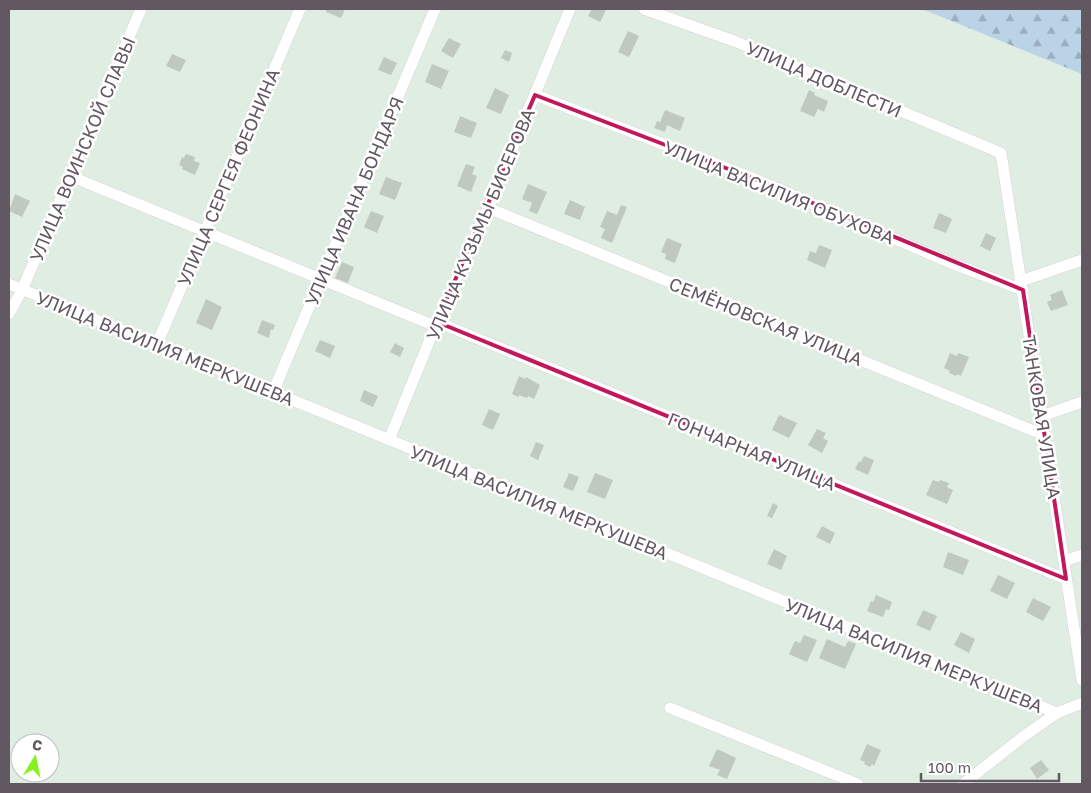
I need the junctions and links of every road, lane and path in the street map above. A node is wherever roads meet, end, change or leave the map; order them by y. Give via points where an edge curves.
1 (141, 9) edge
2 (300, 9) edge
3 (435, 9) edge
4 (570, 9) edge
5 (644, 9) edge
6 (535, 95) junction
7 (1002, 153) joint
8 (70, 176) junction
9 (488, 208) junction
10 (205, 232) junction
11 (1082, 260) edge
12 (320, 280) junction
13 (9, 284) edge
14 (1022, 286) junction
15 (22, 290) junction
16 (9, 314) edge
17 (436, 324) junction
18 (156, 344) junction
19 (273, 392) junction
20 (1082, 402) edge
21 (1042, 416) junction
22 (1044, 435) junction
23 (389, 440) junction
24 (1082, 555) edge
25 (1064, 562) junction
26 (1066, 579) junction
27 (1082, 680) edge
28 (1082, 704) edge
29 (670, 708) dead end
30 (1057, 714) junction
31 (858, 784) edge
32 (963, 784) edge

1 - 8 street, УЛИЦА ВОИНСКОЙ СЛАВЫ
2 - 10 street, УЛИЦА СЕРГЕЯ ФЕОНИНА
3 - 12 street, УЛИЦА ИВАНА БОНДАРЯ
4 - 6 street, УЛИЦА КУЗЬМЫ БИСЕРОВА
5 - 7 street, УЛИЦА ДОБЛЕСТИ via 734,41
6 - 9 street, УЛИЦА КУЗЬМЫ БИСЕРОВА
6 - 14 street, УЛИЦА ВАСИЛИЯ ОБУХОВА via 757,180 951,263
7 - 14 street, ТАНКОВАЯ УЛИЦА
8 - 10 street, ГОНЧАРНАЯ УЛИЦА
8 - 15 street, УЛИЦА ВОИНСКОЙ СЛАВЫ
9 - 17 street, УЛИЦА КУЗЬМЫ БИСЕРОВА
9 - 22 street, СЕМЁНОВСКАЯ УЛИЦА
10 - 12 street, ГОНЧАРНАЯ УЛИЦА
10 - 18 street, УЛИЦА СЕРГЕЯ ФЕОНИНА
11 - 14 street
12 - 17 street, ГОНЧАРНАЯ УЛИЦА
12 - 19 street, УЛИЦА ИВАНА БОНДАРЯ
13 - 15 street, УЛИЦА ВАСИЛИЯ МЕРКУШЕВА
14 - 21 street, ТАНКОВАЯ УЛИЦА
15 - 16 street, УЛИЦА ВОИНСКОЙ СЛАВЫ
15 - 18 street, УЛИЦА ВАСИЛИЯ МЕРКУШЕВА
17 - 23 street, УЛИЦА КУЗЬМЫ БИСЕРОВА
17 - 26 street, ГОНЧАРНАЯ УЛИЦА
18 - 19 street, УЛИЦА ВАСИЛИЯ МЕРКУШЕВА
19 - 23 street, УЛИЦА ВАСИЛИЯ МЕРКУШЕВА
20 - 21 street
21 - 22 street, ТАНКОВАЯ УЛИЦА
22 - 25 street, ТАНКОВАЯ УЛИЦА
23 - 30 street, УЛИЦА ВАСИЛИЯ МЕРКУШЕВА
24 - 25 street
25 - 26 street, ТАНКОВАЯ УЛИЦА
26 - 27 street, ТАНКОВАЯ УЛИЦА
28 - 30 street, УЛИЦА ВАСИЛИЯ МЕРКУШЕВА
29 - 31 street
30 - 32 street, УЛИЦА ВАСИЛИЯ МЕРКУШЕВА

